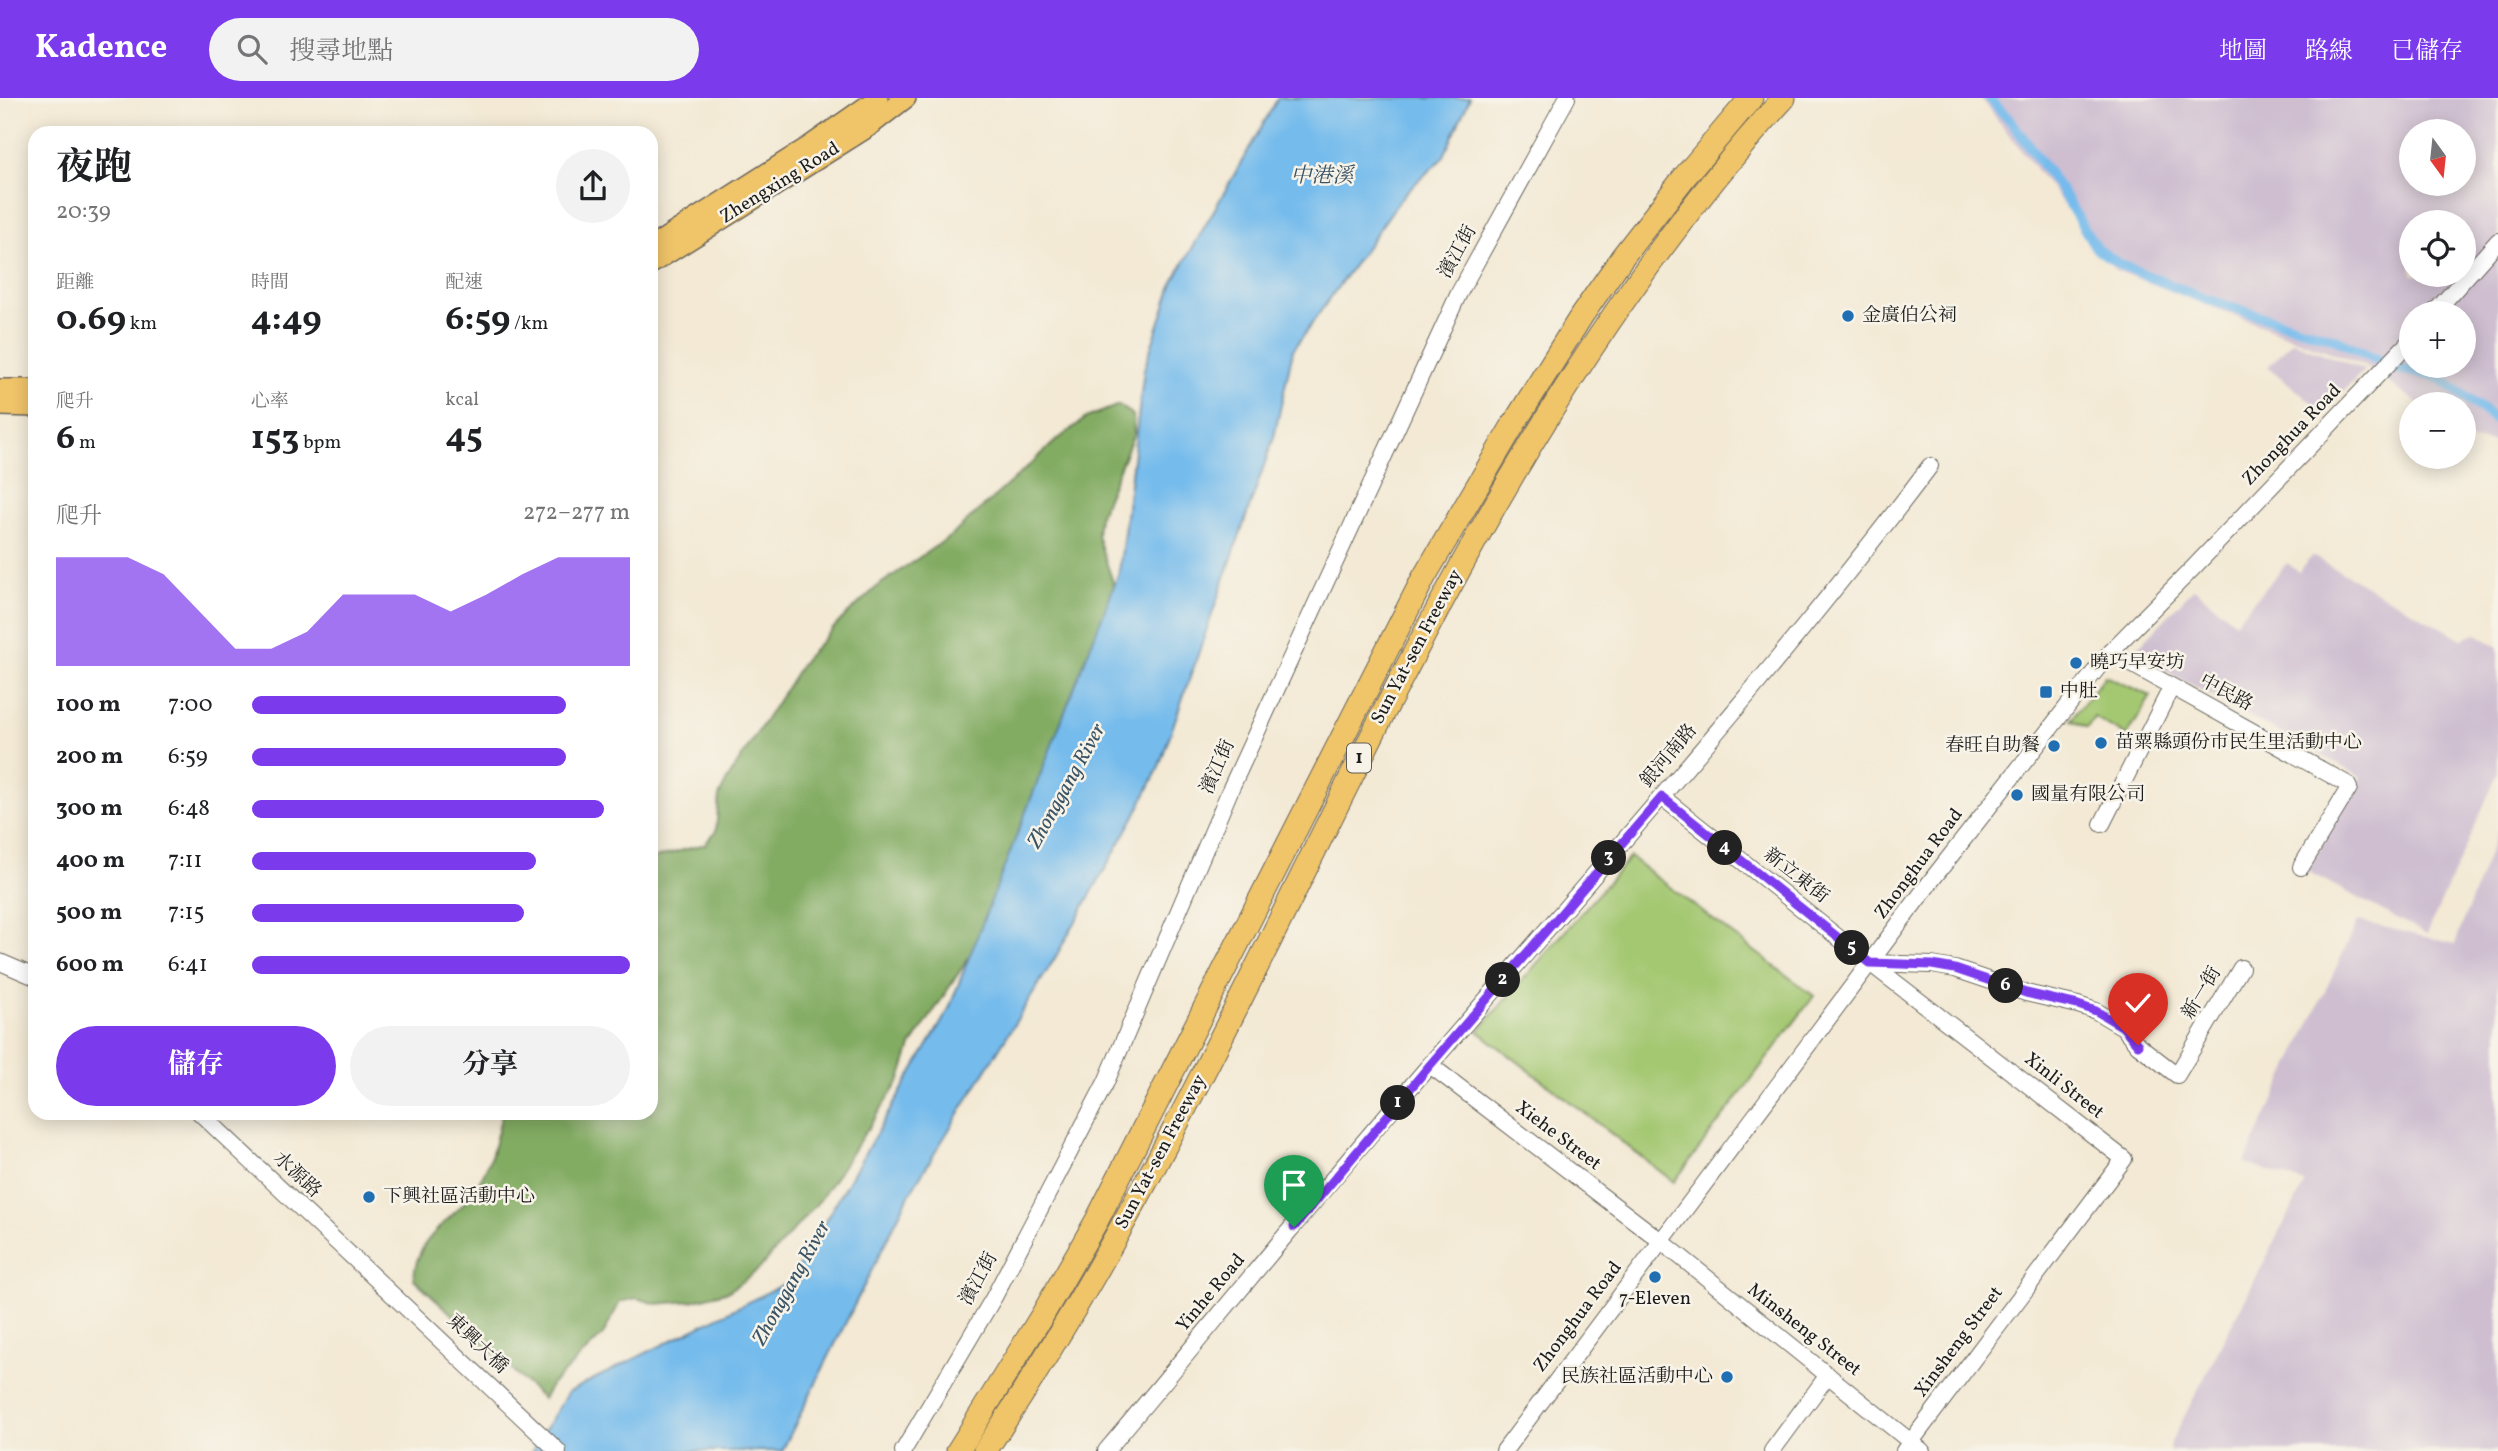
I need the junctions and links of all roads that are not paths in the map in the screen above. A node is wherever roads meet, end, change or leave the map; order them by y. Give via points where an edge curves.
1 (878, 98) edge
2 (906, 98) edge
3 (1567, 98) edge
4 (1751, 98) edge
5 (1784, 98) edge
6 (2498, 241) edge
7 (658, 243) edge
8 (658, 260) edge
9 (2445, 301) edge
10 (2399, 352) edge
11 (0, 389) edge
12 (28, 389) edge
13 (0, 407) edge
14 (28, 407) edge
15 (1930, 466) dead end
16 (2110, 652) junction
17 (2171, 688) junction
18 (1662, 797) junction
19 (2102, 824) dead end
20 (2301, 867) dead end
21 (0, 961) edge
22 (1870, 963) junction
23 (2241, 968) dead end
24 (28, 975) edge
25 (1430, 1065) junction
26 (208, 1120) edge
27 (1661, 1241) junction
28 (366, 1267) joint
29 (2041, 1269) joint
30 (1828, 1375) junction
31 (1519, 1430) junction
32 (1912, 1448) edge
33 (558, 1451) edge
34 (903, 1451) edge
35 (958, 1451) edge
36 (985, 1451) edge
37 (1106, 1451) edge
38 (1504, 1451) edge
39 (1514, 1451) edge
40 (1772, 1451) edge

1 - 7 main road, Zhengxing Road
2 - 8 main road, Zhengxing Road via 867,128
3 - 34 street, 濱江街 via 1454,306 1231,788 1106,1082 994,1297
4 - 35 highway, Sun Yat-sen Freeway / 1 via 1686,175 1589,305 1424,577 1097,1220
5 - 36 highway, Sun Yat-sen Freeway / 1 via 1677,226 1541,424 1372,732 1152,1173
6 - 9 street
10 - 16 street, Zhonghua Road
11 - 12 main road
13 - 14 main road
15 - 18 street, 銀河南路 via 1858,562
16 - 17 street, 中民路
16 - 22 street, Zhonghua Road
17 - 19 street
17 - 20 street, 中民路 via 2347,784 2349,788
18 - 22 street, 新立東街
18 - 25 street, 銀河南路
21 - 24 street
22 - 23 street, 新一街 via 1955,969 2096,1011 2123,1027 2177,1075
22 - 27 street, Zhonghua Road
22 - 29 street, Xinli Street via 2124,1159
25 - 27 street, Xiehe Street
25 - 37 street, Yinhe Road
26 - 28 street, 水源路
27 - 30 street, Minsheng Street
27 - 31 street, Zhonghua Road
28 - 33 street, 東興大橋
29 - 32 street, Xinsheng Street
30 - 32 street, Minsheng Street
30 - 40 street
31 - 38 street, Zhonghua Road
31 - 39 street

